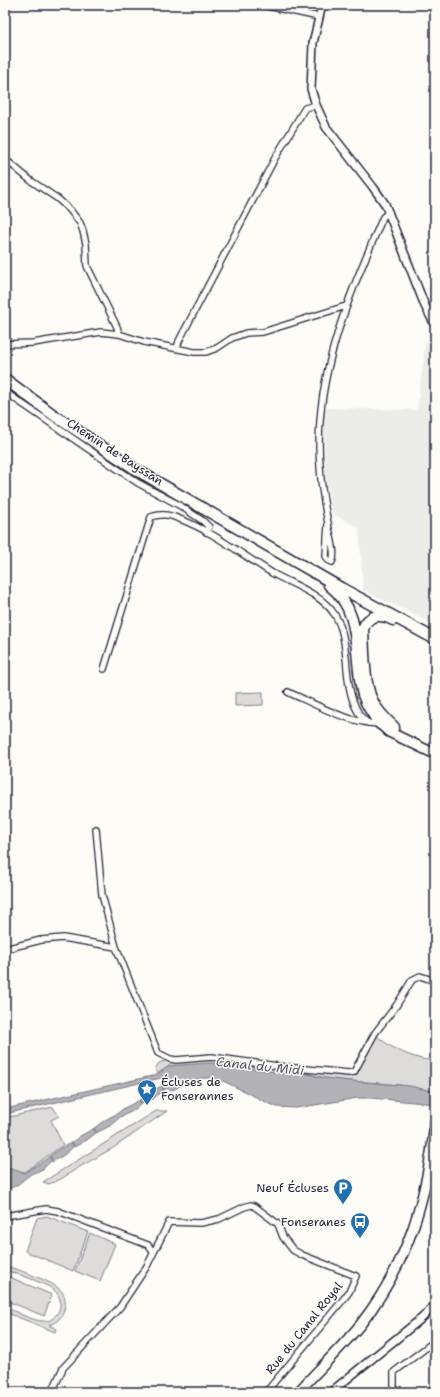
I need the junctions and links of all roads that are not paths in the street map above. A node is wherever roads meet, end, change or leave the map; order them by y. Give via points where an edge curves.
1 (263, 5) edge
2 (322, 5) edge
3 (319, 17) junction
4 (316, 105) junction
5 (5, 159) edge
6 (389, 212) junction
7 (346, 306) junction
8 (435, 325) edge
9 (119, 334) junction
10 (5, 344) edge
11 (177, 348) junction
12 (5, 379) edge
13 (5, 392) edge
14 (107, 449) junction
15 (328, 524) junction
16 (206, 532) junction
17 (270, 547) junction
18 (435, 634) edge
19 (435, 640) edge
20 (104, 669) dead end
21 (288, 692) dead end
22 (381, 720) junction
23 (368, 723) junction
24 (394, 727) joint
25 (435, 748) edge
26 (435, 754) edge
27 (96, 829) dead end
28 (116, 947) junction
29 (5, 949) edge
30 (435, 981) edge
31 (435, 1122) edge
32 (435, 1161) edge
33 (5, 1216) edge
34 (153, 1252) junction
35 (435, 1305) edge
36 (435, 1341) edge
37 (435, 1390) edge
38 (52, 1392) edge
39 (266, 1392) edge
40 (298, 1392) edge
41 (304, 1392) edge
42 (331, 1392) edge
43 (394, 1392) edge
44 (432, 1392) edge

1 - 3 street
2 - 3 street
3 - 4 street via 313,43 311,74 311,89
4 - 6 street via 326,127 373,187
4 - 11 street via 305,108 275,158
5 - 9 street via 58,199 80,223 86,244 87,266
6 - 7 street via 380,224
6 - 8 street
7 - 11 street via 263,332 232,338 206,352
7 - 15 street via 333,344 320,408 320,466
9 - 10 street via 101,332 33,343
9 - 11 street
12 - 14 highway via 55,416
13 - 16 street, Chemin de Bayssan via 125,474 203,521 208,527
14 - 17 highway via 140,472
14 - 18 highway
15 - 15 street via 326,556 332,562 333,548
16 - 20 street via 164,514 151,517
16 - 23 street via 326,604 340,625 353,699 358,712
17 - 19 highway
17 - 22 highway via 334,589 350,612 356,638 360,683 370,712
19 - 22 highway via 389,618 378,616 365,621 363,630 368,684
21 - 23 street
22 - 23 street
22 - 24 highway
22 - 26 main road via 389,732
24 - 25 main road
27 - 28 street via 102,895
28 - 29 street via 63,938 41,940
28 - 30 street via 158,1052 176,1060 211,1057 285,1067 354,1072 375,1033 412,980 420,976
31 - 40 main road via 427,1180 409,1242 400,1263 359,1325
32 - 41 main road via 419,1226 407,1258 380,1306
33 - 34 street via 46,1209 58,1211 148,1246
34 - 38 street via 147,1266 120,1307 63,1368
34 - 39 street, Rue du Canal Royal via 169,1222 219,1219 251,1205 278,1224 283,1237 293,1250 356,1276 349,1292
35 - 42 street
36 - 43 street via 394,1372
37 - 44 street

